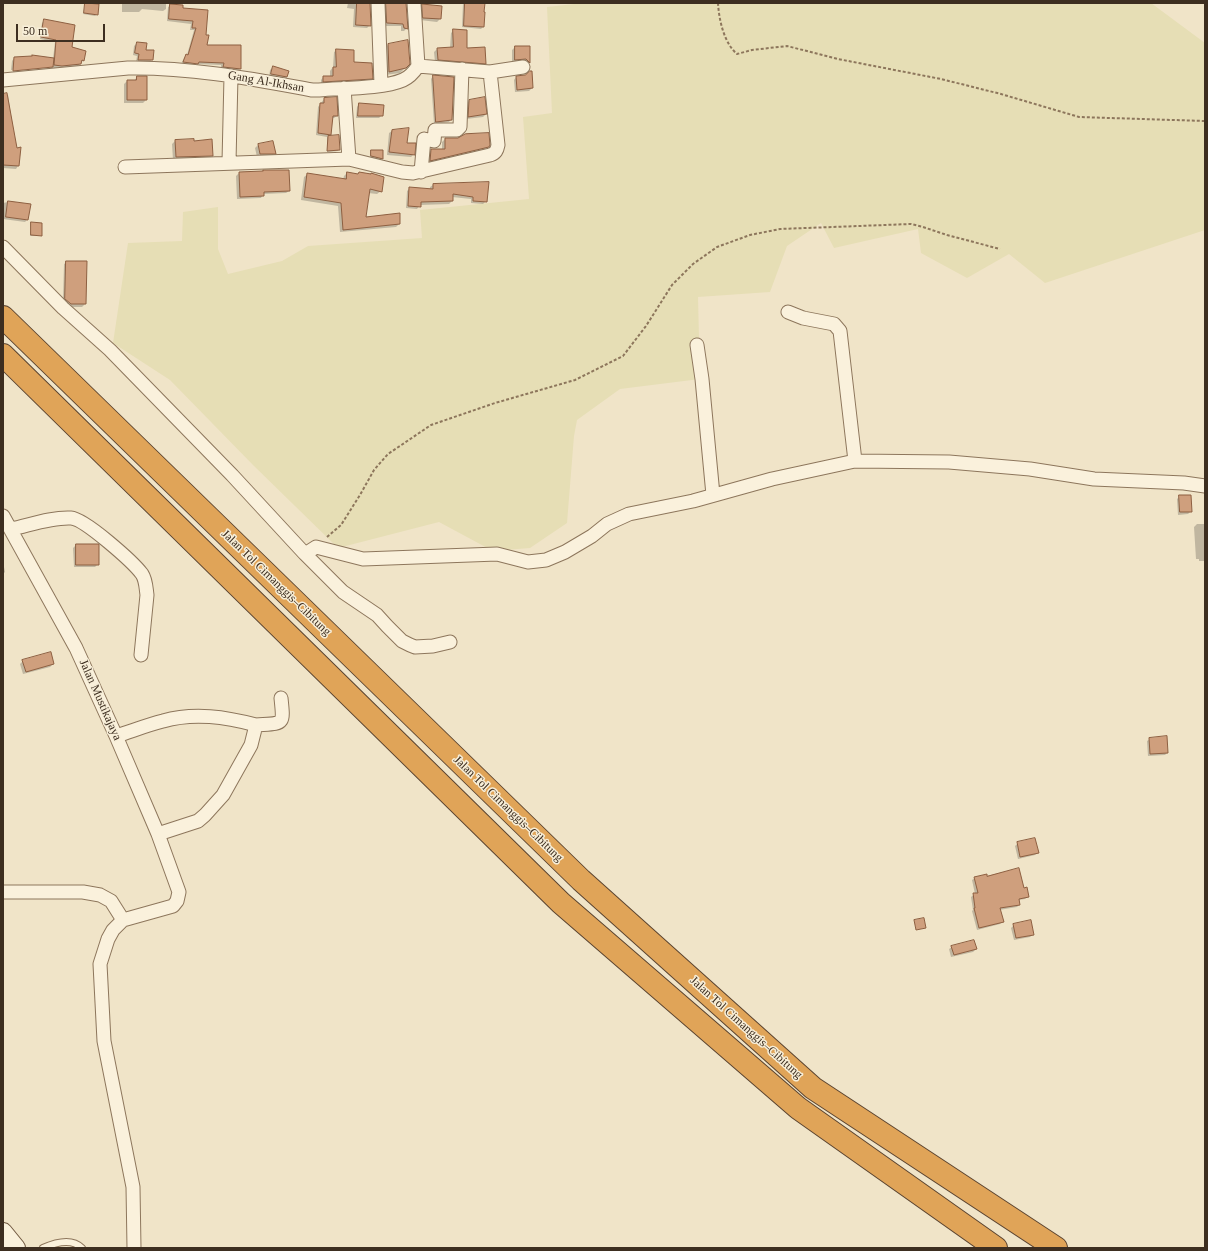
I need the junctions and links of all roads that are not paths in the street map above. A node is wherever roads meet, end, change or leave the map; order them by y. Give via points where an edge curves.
1 (378, 3) edge
2 (414, 3) edge
3 (418, 66) junction
4 (523, 67) dead end
5 (462, 69) junction
6 (490, 72) junction
7 (231, 76) junction
8 (3, 80) edge
9 (381, 85) junction
10 (344, 88) junction
11 (349, 159) junction
12 (229, 162) junction
13 (125, 167) dead end
14 (421, 172) junction
15 (3, 246) edge
16 (788, 312) dead end
17 (3, 317) edge
18 (696, 345) dead end
19 (3, 355) edge
20 (855, 461) junction
21 (1205, 486) edge
22 (713, 495) junction
23 (3, 516) edge
24 (11, 529) junction
25 (311, 551) junction
26 (450, 642) dead end
27 (141, 655) dead end
28 (280, 698) dead end
29 (256, 725) junction
30 (116, 736) junction
31 (158, 834) junction
32 (3, 892) edge
33 (123, 920) junction
34 (3, 1232) edge
35 (16, 1248) edge
36 (43, 1248) edge
37 (82, 1248) edge
38 (134, 1248) edge
39 (996, 1248) edge
40 (1056, 1248) edge

1 - 9 street
2 - 3 street
3 - 5 street
3 - 9 street, Gang Al-Ikhsan via 402,81
4 - 6 street
5 - 6 street
5 - 14 street via 460,127 457,130 435,130 434,141 424,139
6 - 14 street via 498,150 494,154
7 - 8 street, Gang Al-Ikhsan via 128,68
7 - 10 street, Gang Al-Ikhsan via 312,90
7 - 12 street
9 - 10 street, Gang Al-Ikhsan
10 - 11 street
11 - 12 street
11 - 14 street via 402,172
12 - 13 street
15 - 25 street
16 - 20 street via 803,318 834,324 840,332
17 - 40 highway, Jalan Tol Cimanggis–Cibitung via 581,880 813,1088
18 - 22 street via 702,379
19 - 39 highway via 561,903 798,1108
20 - 21 street via 949,462 1094,478
20 - 22 street
22 - 25 street via 617,518 565,552 546,560 528,562 497,554 363,559
23 - 24 street, Jalan Mustikajaya
24 - 27 street via 56,519 76,519 96,532 138,570 145,579 147,595
24 - 30 street, Jalan Mustikajaya via 76,648
25 - 26 street via 343,592 377,615 406,643 415,647
28 - 29 street via 282,720 278,723
29 - 30 street via 230,718 199,716 164,720
29 - 31 street via 251,745 223,795 205,816 198,821
30 - 31 street, Jalan Mustikajaya
31 - 33 street, Jalan Mustikajaya via 179,892 177,901 173,906
32 - 33 street via 83,892 100,895 111,901
33 - 38 street via 110,934 100,964 104,1041 133,1187
34 - 35 main road
36 - 37 lane via 62,1241 74,1243

